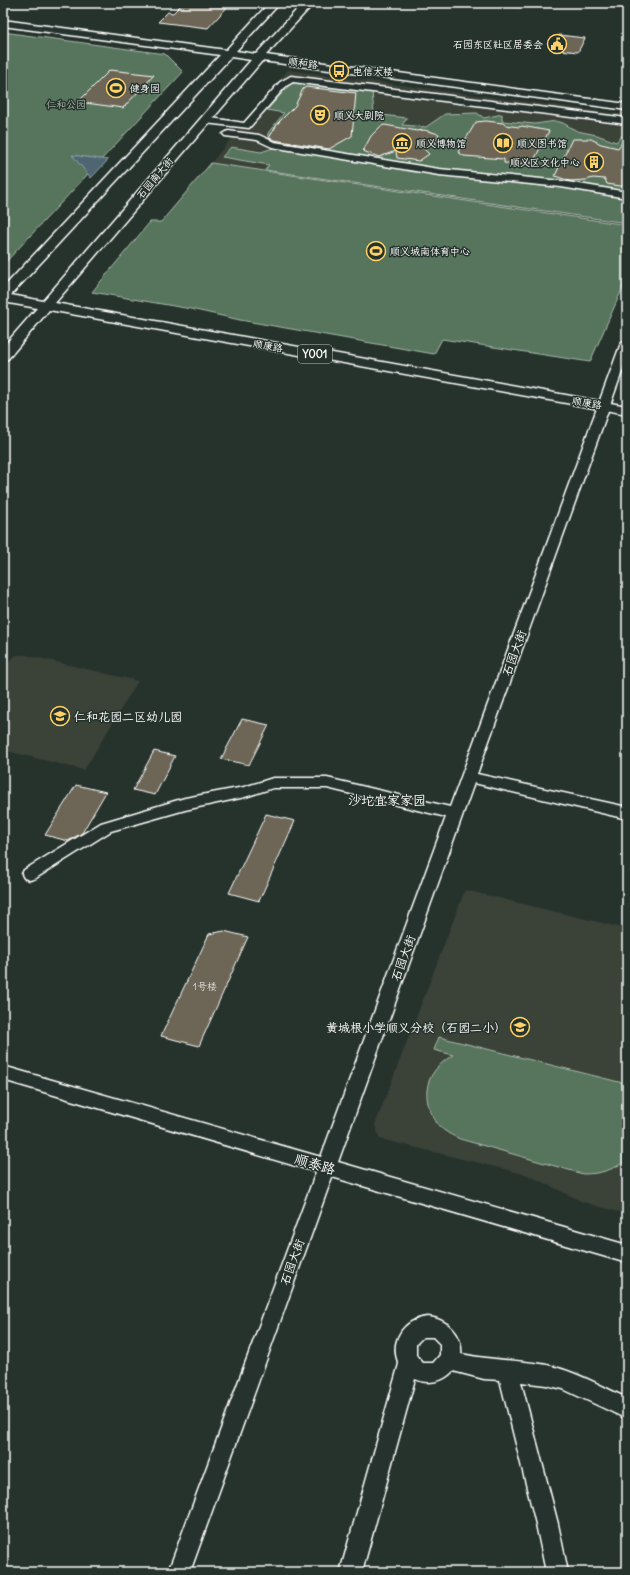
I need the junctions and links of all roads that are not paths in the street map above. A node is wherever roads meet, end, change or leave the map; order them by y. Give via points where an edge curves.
1 (275, 3) edge
2 (309, 3) edge
3 (509, 3) edge
4 (528, 3) edge
5 (606, 3) edge
6 (627, 5) edge
7 (3, 19) edge
8 (3, 23) edge
9 (230, 51) junction
10 (261, 56) junction
11 (627, 103) edge
12 (627, 107) edge
13 (627, 121) edge
14 (201, 125) junction
15 (246, 126) junction
16 (239, 135) junction
17 (627, 195) edge
18 (3, 297) edge
19 (3, 307) edge
20 (43, 309) junction
21 (627, 343) edge
22 (3, 356) edge
23 (603, 409) junction
24 (627, 410) edge
25 (627, 417) edge
26 (470, 774) junction
27 (627, 805) edge
28 (627, 813) edge
29 (455, 814) junction
30 (30, 874) dead end
31 (3, 1073) edge
32 (327, 1167) junction
33 (627, 1254) edge
34 (450, 1361) junction
35 (410, 1364) junction
36 (508, 1371) junction
37 (627, 1409) edge
38 (179, 1572) edge
39 (351, 1572) edge
40 (557, 1572) edge

1 - 9 main road
2 - 10 main road, 石园南大街
3 - 4 street
5 - 6 street
7 - 9 main road, 顺和路
8 - 9 main road, 顺和路
9 - 10 main road, 顺和路
9 - 18 main road
10 - 11 main road, 顺和路
10 - 12 main road, 顺和路
10 - 14 main road, 石园南大街
13 - 15 street via 291,79 283,84
14 - 15 street
14 - 16 street via 215,132
14 - 20 main road, 石园南大街
15 - 16 street
16 - 17 street via 259,138 272,144 387,164 439,172 561,184
18 - 20 main road, 顺康路
19 - 20 main road, 顺康路
20 - 22 main road, 石园南大街
20 - 23 main road, 顺康路
21 - 23 street, 石园大街
23 - 24 main road, 顺康路
23 - 25 main road, 顺康路
23 - 26 street, 石园大街
26 - 27 street
26 - 28 street
26 - 29 street, 石园大街
29 - 30 street via 327,783 273,783 245,792 185,804 106,827
29 - 32 street, 石园大街
31 - 32 street, 顺泰路
32 - 33 street, 顺泰路
32 - 38 street, 石园大街
34 - 35 street via 436,1372 426,1373
34 - 35 street via 452,1351 449,1340 442,1331 431,1327 420,1328 410,1334 405,1343 405,1354
34 - 36 street via 484,1369
35 - 39 street
36 - 37 street via 565,1380
36 - 40 street

